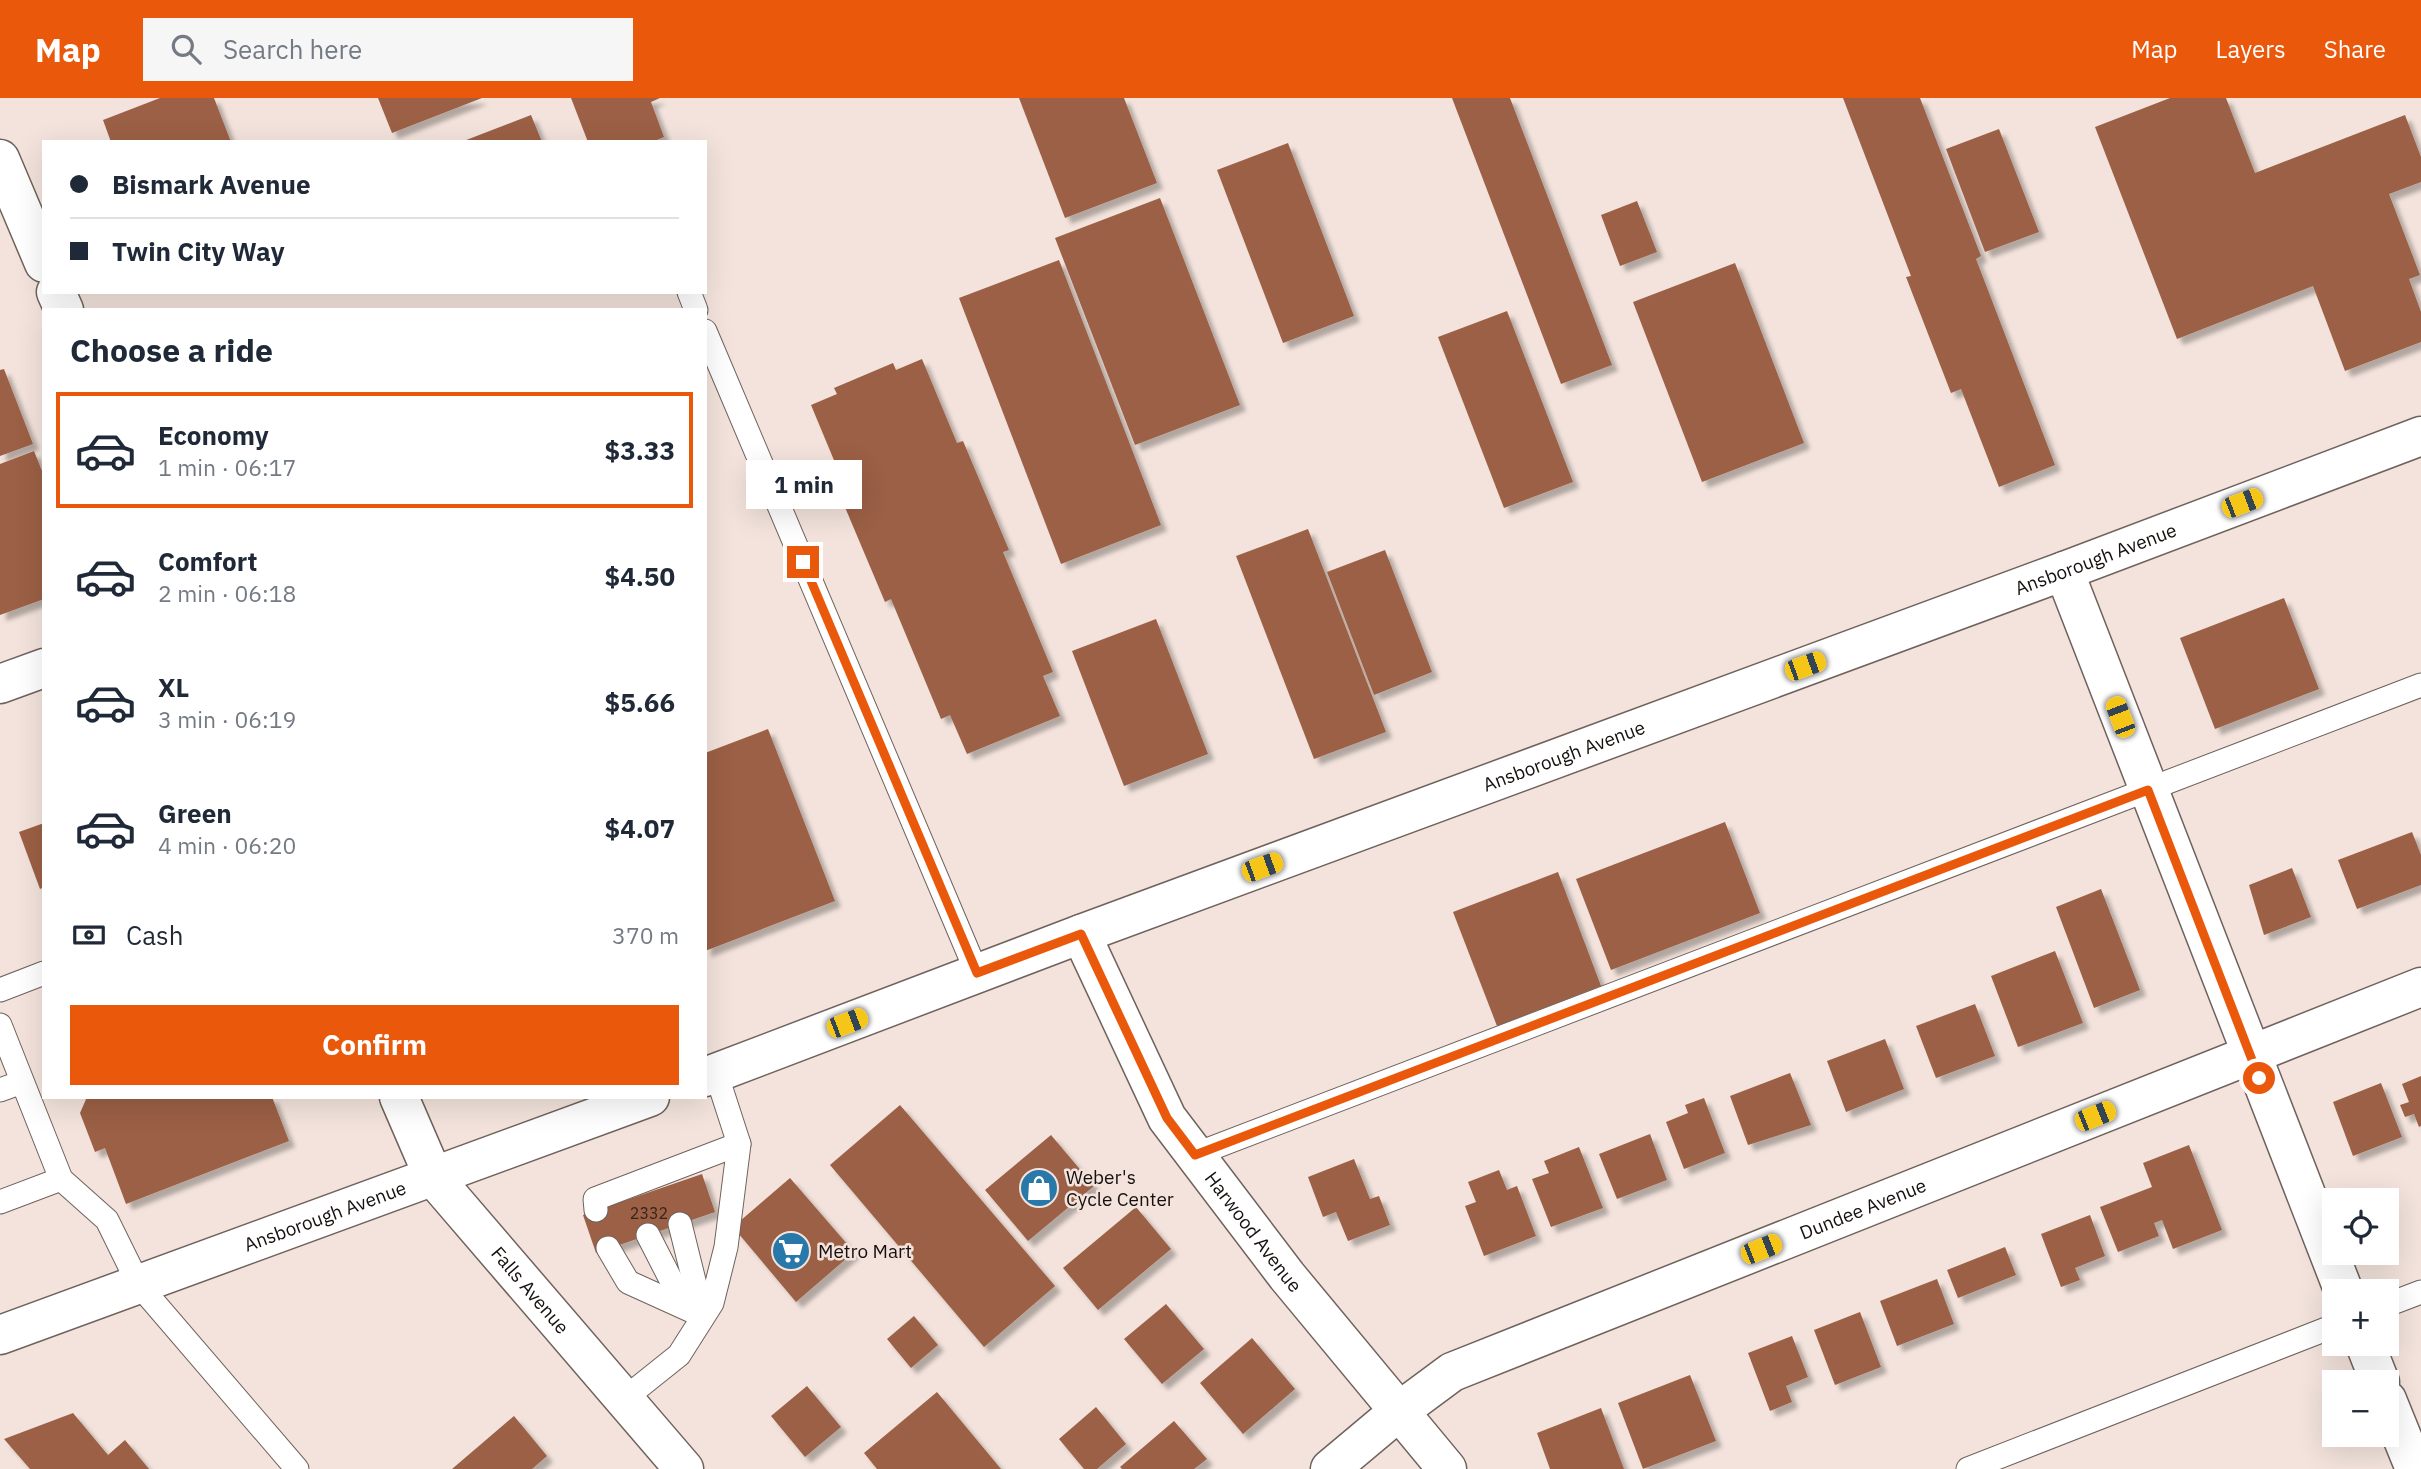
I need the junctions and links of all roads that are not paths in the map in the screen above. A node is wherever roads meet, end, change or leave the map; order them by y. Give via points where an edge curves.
1 (0, 159) edge
2 (42, 258) edge
3 (707, 336) edge
4 (2421, 436) edge
5 (2064, 571) junction
6 (42, 669) edge
7 (0, 684) edge
8 (2421, 685) edge
9 (2148, 790) junction
10 (1081, 934) junction
11 (977, 973) junction
12 (42, 974) edge
13 (2421, 986) edge
14 (0, 990) edge
15 (0, 1025) edge
16 (2250, 1055) junction
17 (711, 1075) edge
18 (22, 1082) junction
19 (0, 1090) edge
20 (400, 1099) edge
21 (645, 1099) edge
22 (739, 1144) junction
23 (1195, 1155) junction
24 (434, 1178) junction
25 (61, 1179) junction
26 (0, 1202) edge
27 (596, 1210) dead end
28 (680, 1224) dead end
29 (648, 1235) dead end
30 (608, 1248) dead end
31 (2339, 1279) edge
32 (139, 1285) junction
33 (2421, 1292) edge
34 (2399, 1301) edge
35 (703, 1316) junction
36 (2322, 1331) edge
37 (0, 1335) edge
38 (624, 1399) junction
39 (1398, 1412) junction
40 (2399, 1431) edge
41 (297, 1469) edge
42 (684, 1469) edge
43 (1330, 1469) edge
44 (1447, 1469) edge
45 (1968, 1469) edge
46 (2414, 1469) edge

1 - 2 street
3 - 11 lane
4 - 5 street, Ansborough Avenue
5 - 9 street
5 - 10 street, Ansborough Avenue
6 - 7 street
8 - 9 lane
9 - 16 street
9 - 23 lane
10 - 11 street, Ansborough Avenue
10 - 23 street, Harwood Avenue via 1167,1118
11 - 17 street, Ansborough Avenue
12 - 14 lane
13 - 16 street, Dundee Avenue
15 - 18 lane
16 - 31 street
16 - 39 street, Dundee Avenue via 1452,1372
17 - 22 lane
18 - 19 lane
18 - 25 lane
20 - 24 street, Falls Avenue
21 - 24 street, Ansborough Avenue
22 - 27 lane via 666,1179 595,1199
22 - 35 lane via 726,1247 712,1303
23 - 39 street, Harwood Avenue
24 - 32 street, Ansborough Avenue
24 - 38 street, Falls Avenue
25 - 26 lane
25 - 32 lane via 107,1220
28 - 35 lane
29 - 35 lane via 671,1280
30 - 35 lane via 628,1282
32 - 37 street, Ansborough Avenue
32 - 41 lane
33 - 34 lane
35 - 38 lane via 679,1355
36 - 45 lane
38 - 42 street, Falls Avenue
39 - 43 street, Dundee Avenue
39 - 44 street, Harwood Avenue
40 - 46 street

